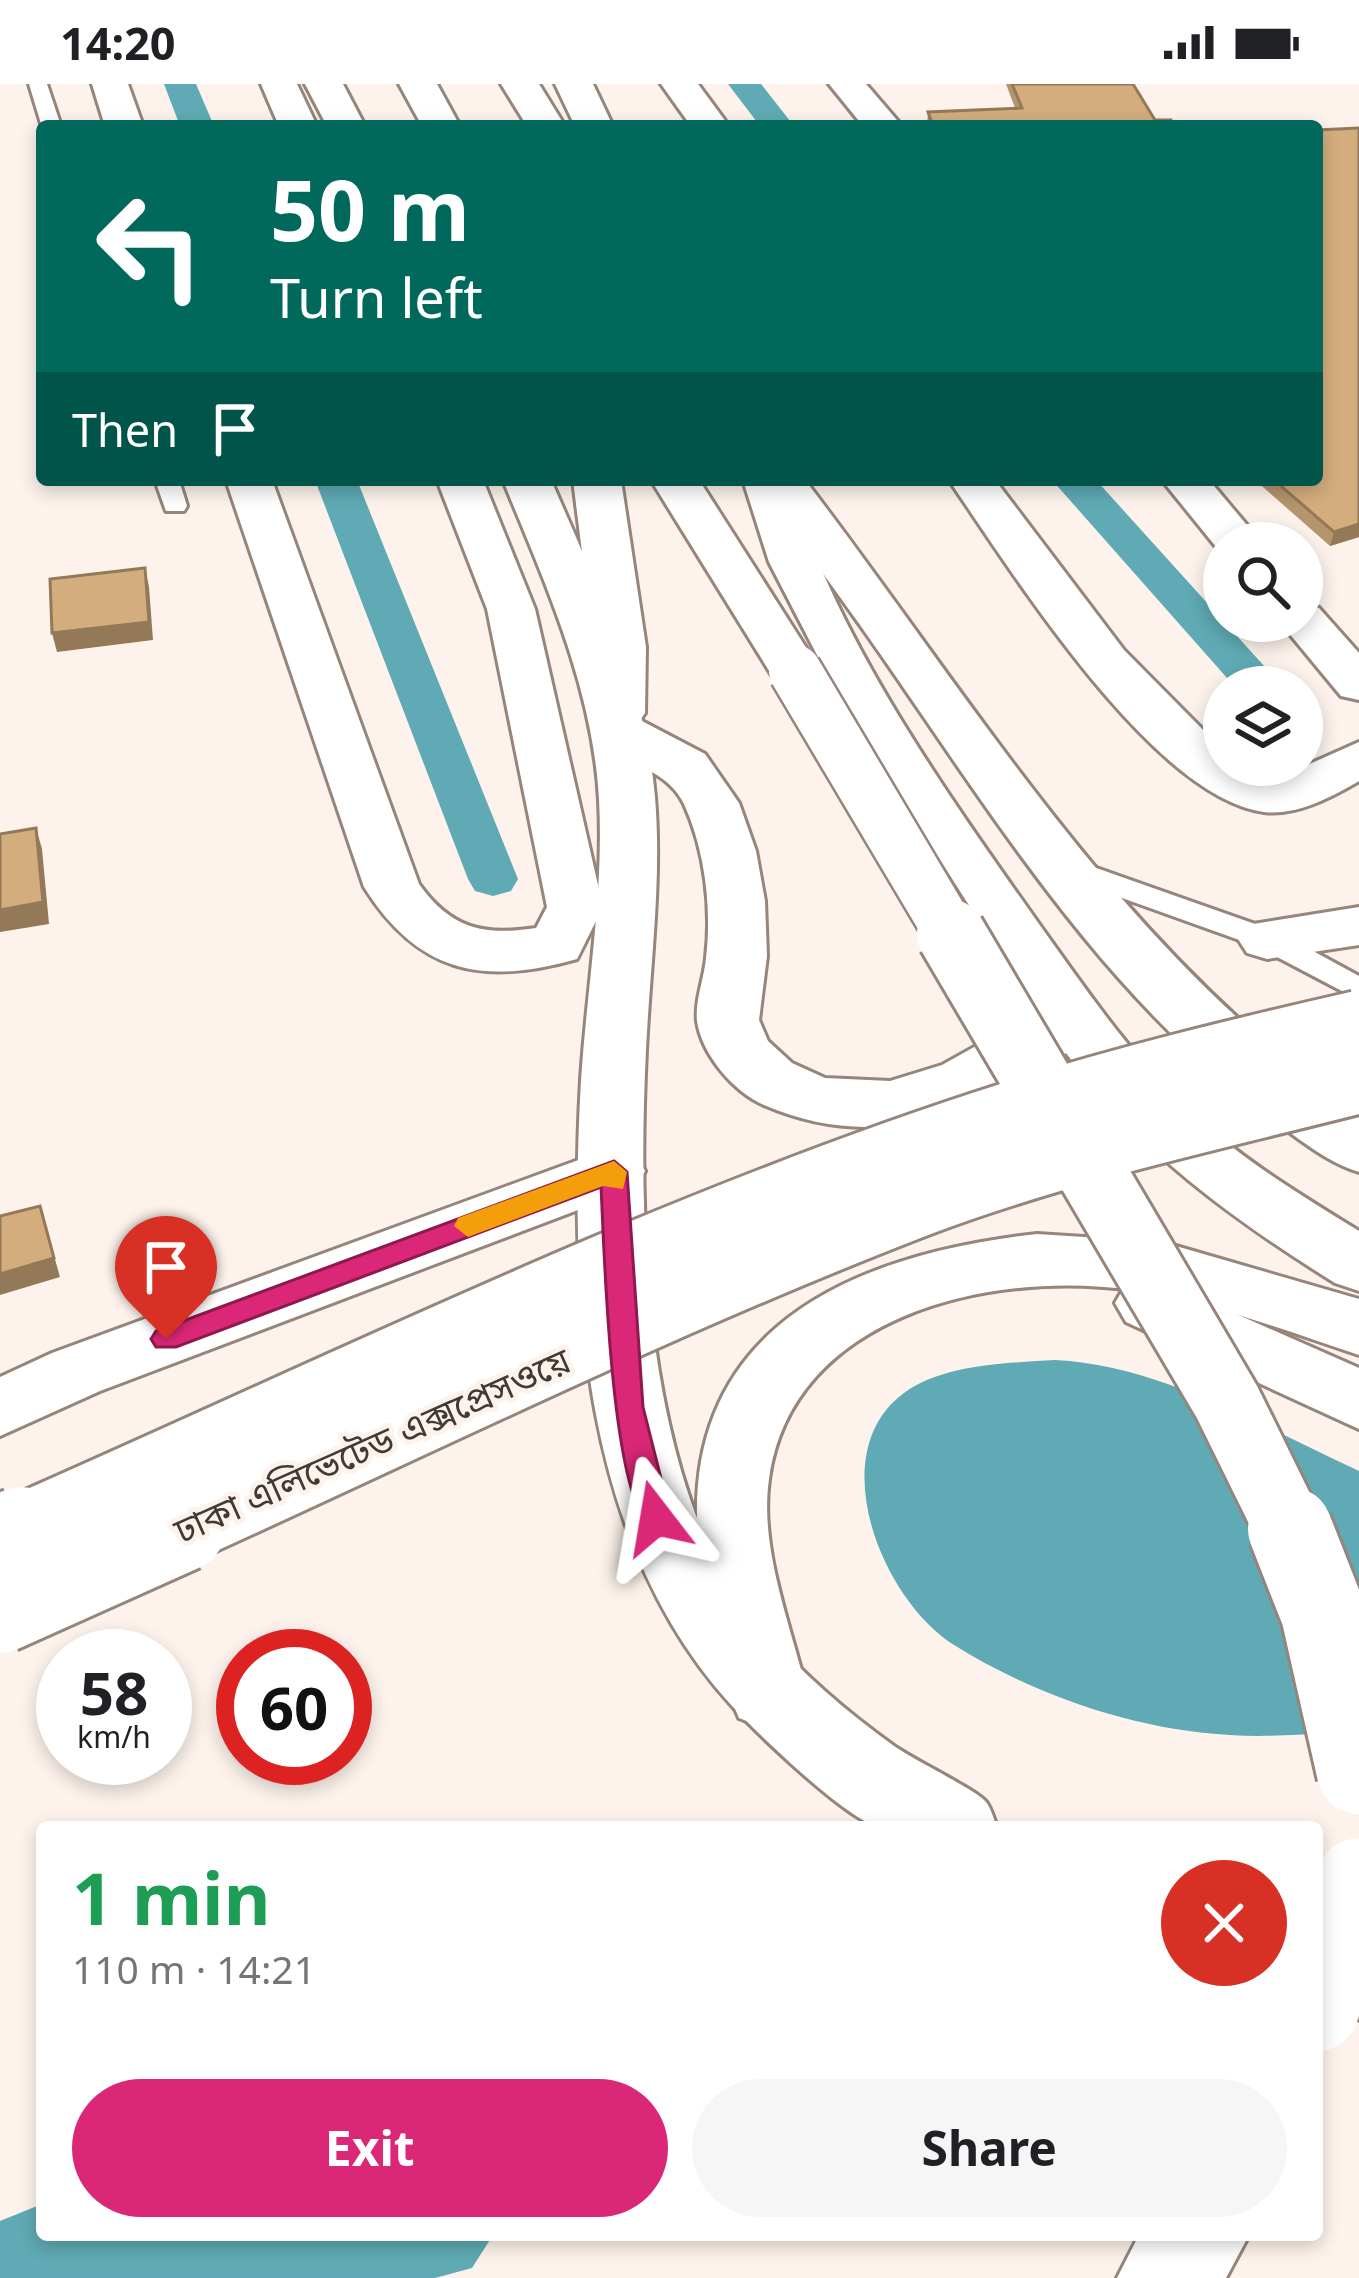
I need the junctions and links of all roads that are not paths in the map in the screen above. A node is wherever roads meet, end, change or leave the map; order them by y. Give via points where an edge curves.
1 (38, 84) edge
2 (110, 84) edge
3 (279, 84) edge
4 (324, 84) edge
5 (402, 84) edge
6 (520, 84) edge
7 (574, 84) edge
8 (679, 84) edge
9 (847, 84) edge
10 (430, 107) edge
11 (49, 120) edge
12 (122, 120) edge
13 (295, 120) edge
14 (343, 120) edge
15 (542, 120) edge
16 (591, 120) edge
17 (706, 120) edge
18 (878, 120) edge
19 (168, 486) edge
20 (251, 486) edge
21 (462, 486) edge
22 (528, 486) edge
23 (598, 486) edge
24 (679, 486) edge
25 (768, 486) edge
26 (784, 486) edge
27 (976, 486) edge
28 (1190, 486) edge
29 (175, 506) dead end
30 (1220, 522) edge
31 (1322, 642) edge
32 (1359, 685) edge
33 (618, 722) junction
34 (1359, 759) edge
35 (1056, 863) junction
36 (1359, 926) edge
37 (1268, 940) junction
38 (1359, 989) edge
39 (1073, 1018) junction
40 (1359, 1025) edge
41 (1359, 1079) edge
42 (1359, 1148) edge
43 (614, 1172) junction
44 (1004, 1263) junction
45 (1359, 1264) edge
46 (1359, 1327) edge
47 (1359, 1400) edge
48 (0, 1408) edge
49 (0, 1538) edge
50 (0, 1611) edge
51 (767, 1693) junction
52 (1359, 1772) edge
53 (946, 1821) edge
54 (1359, 1880) edge
55 (1323, 1923) edge
56 (1359, 1925) edge
57 (1323, 1991) edge
58 (1197, 2241) edge
59 (1164, 2278) edge

1 - 11 lane
2 - 12 street
3 - 13 street
4 - 14 main road
5 - 10 main road
6 - 15 main road
7 - 16 main road
8 - 17 street
9 - 18 street
19 - 29 lane
20 - 21 street via 392,887 413,923 456,949 496,955 557,945 575,907 511,609
22 - 33 main road
23 - 33 main road via 620,647
24 - 52 main road, bridge via 1279,1497 1320,1591 1350,1696
25 - 39 main road via 799,574 870,710
26 - 35 main road
27 - 34 street via 1106,662 1234,787 1266,796 1304,789
28 - 30 street
31 - 32 street
33 - 39 main road via 684,765 724,826 738,945 728,1023 756,1071 799,1096 856,1105 917,1101 985,1077
33 - 43 main road via 627,823
35 - 37 lane
35 - 42 main road via 1193,1019
36 - 37 street
37 - 38 lane
39 - 45 main road via 1130,1090 1211,1168
40 - 49 main road, ঢাকা এলিভেটেড এক্সপ্রেসওয়ে, bridge via 1154,1073 865,1164
41 - 50 main road, ঢাকা এলিভেটেড এক্সপ্রেসওয়ে, bridge via 926,1200
43 - 48 street via 76,1372
43 - 51 main road via 628,1407 656,1518 687,1584
44 - 46 main road via 1096,1260 1154,1269
44 - 47 main road via 1118,1288
44 - 51 main road via 872,1295 779,1364 754,1402 731,1483 734,1540
51 - 53 main road via 872,1777
54 - 57 main road, bridge
55 - 56 main road
58 - 59 main road

